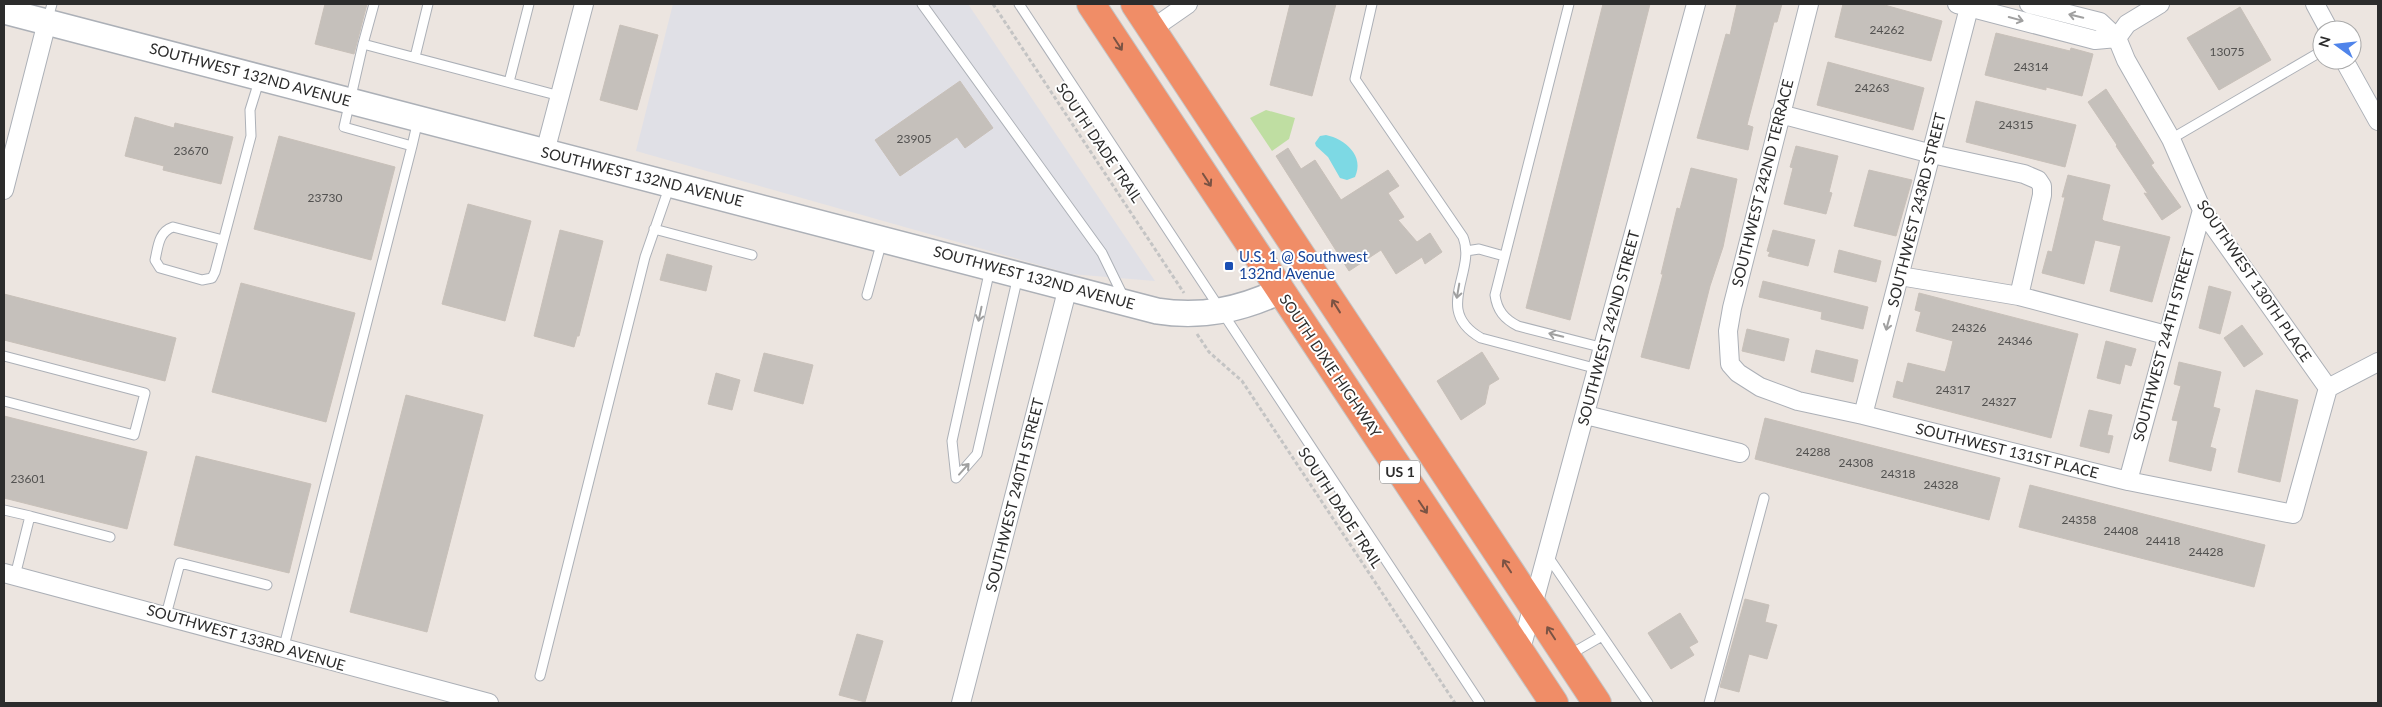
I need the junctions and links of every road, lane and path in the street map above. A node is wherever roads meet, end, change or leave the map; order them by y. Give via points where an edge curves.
1 (374, 4) edge
2 (428, 4) edge
3 (530, 4) edge
4 (584, 4) edge
5 (922, 4) edge
6 (993, 4) edge
7 (1019, 4) edge
8 (1091, 4) edge
9 (1135, 4) edge
10 (1188, 4) edge
11 (1372, 4) edge
12 (1569, 4) edge
13 (1696, 4) edge
14 (1809, 4) edge
15 (2029, 4) edge
16 (2160, 4) edge
17 (2315, 4) edge
18 (1965, 5) edge
19 (4, 11) edge
20 (49, 13) edge
21 (2324, 20) edge
22 (1152, 29) junction
23 (2117, 38) junction
24 (363, 44) junction
25 (415, 57) junction
26 (2312, 57) edge
27 (2351, 70) edge
28 (260, 78) junction
29 (508, 82) junction
30 (560, 96) junction
31 (2371, 98) edge
32 (348, 101) junction
33 (1780, 114) junction
34 (418, 119) junction
35 (2378, 121) edge
36 (2170, 139) junction
37 (412, 146) junction
38 (545, 152) junction
39 (1932, 154) junction
40 (670, 184) junction
41 (4, 190) edge
42 (2202, 210) junction
43 (654, 229) junction
44 (883, 238) junction
45 (223, 240) junction
46 (1466, 247) junction
47 (1505, 253) junction
48 (752, 254) dead end
49 (990, 266) junction
50 (1019, 274) junction
51 (1900, 276) junction
52 (1068, 287) junction
53 (1280, 291) junction
54 (867, 295) dead end
55 (1185, 295) dead end
56 (2019, 296) junction
57 (1126, 303) junction
58 (1222, 312) junction
59 (1197, 333) dead end
60 (2166, 335) junction
61 (1604, 348) junction
62 (4, 356) edge
63 (2378, 362) edge
64 (1730, 364) joint
65 (1598, 369) junction
66 (2328, 388) junction
67 (4, 401) edge
68 (1586, 415) junction
69 (1863, 415) junction
70 (1740, 454) dead end
71 (1440, 464) junction
72 (2128, 481) junction
73 (1764, 498) dead end
74 (4, 510) edge
75 (30, 516) junction
76 (110, 536) dead end
77 (1548, 555) junction
78 (9, 575) edge
79 (267, 585) dead end
80 (1534, 606) junction
81 (166, 615) junction
82 (1602, 636) junction
83 (283, 650) junction
84 (1520, 653) junction
85 (1566, 656) junction
86 (540, 676) dead end
87 (489, 703) edge
88 (961, 703) edge
89 (1455, 703) edge
90 (1480, 703) edge
91 (1554, 703) edge
92 (1598, 703) edge
93 (1648, 703) edge
94 (1709, 703) edge

1 - 24 lane
2 - 25 lane
3 - 29 lane
4 - 30 street
5 - 57 lane via 1102,252
6 - 55 path, SOUTH DADE TRAIL
7 - 58 lane
8 -> 53 highway, SOUTH DIXIE HIGHWAY / US 1
9 - 22 highway, US 1
10 - 22 street
11 - 46 lane via 1355,78
12 - 47 lane
13 - 61 street, SOUTHWEST 242ND STREET
14 - 33 street, SOUTHWEST 242ND TERRACE
23 -> 15 street via 2100,22
16 - 23 street via 2127,24
17 - 21 street
18 -> 23 street via 2095,40
18 - 39 street, SOUTHWEST 243RD STREET
19 - 20 street, SOUTHWEST 132ND AVENUE
20 - 28 street, SOUTHWEST 132ND AVENUE
20 - 41 street
22 - 53 highway via 1176,90 1197,128 1273,244 1282,275
71 -> 22 highway, US 1
23 - 36 street, SOUTHWEST 130TH PLACE
24 - 25 lane
24 - 32 lane
25 - 29 lane
26 - 36 lane
27 - 31 street
28 - 32 street, SOUTHWEST 132ND AVENUE
28 - 45 lane via 250,110 251,136
29 - 30 lane
30 - 38 street
31 - 35 street
32 - 34 street, SOUTHWEST 132ND AVENUE
32 - 37 lane via 344,127
33 - 39 street
33 - 64 street, SOUTHWEST 242ND TERRACE via 1732,308 1728,332
34 - 37 lane
34 - 38 street, SOUTHWEST 132ND AVENUE
36 - 42 street, SOUTHWEST 130TH PLACE
37 - 83 lane
38 - 40 street, SOUTHWEST 132ND AVENUE
39 - 51 street, SOUTHWEST 243RD STREET
39 - 56 street via 2024,174 2038,180 2042,186 2041,204
40 - 43 lane
40 - 44 street, SOUTHWEST 132ND AVENUE
42 - 60 street, SOUTHWEST 244TH STREET
42 - 66 street, SOUTHWEST 130TH PLACE
43 - 48 lane
43 - 86 lane
44 - 49 street, SOUTHWEST 132ND AVENUE
44 - 54 lane
45 - 45 lane via 215,272 207,280 160,268 155,260 162,234 172,227
46 - 47 lane
46 -> 65 lane via 1456,296 1458,310 1472,333
61 -> 47 lane via 1509,322 1498,308 1495,295
49 - 50 street, SOUTHWEST 132ND AVENUE
49 -> 50 lane via 952,441 956,478 978,454
50 - 52 street, SOUTHWEST 132ND AVENUE
51 - 56 street
51 -> 69 street, SOUTHWEST 243RD STREET
52 - 57 street, SOUTHWEST 132ND AVENUE
52 - 88 street, SOUTHWEST 240TH STREET
53 - 58 street, SOUTHWEST 132ND AVENUE via 1252,304
53 - 71 highway via 1301,298 1320,315 1404,440
53 -> 84 highway, SOUTH DIXIE HIGHWAY / US 1
56 - 60 street
57 - 58 street, SOUTHWEST 132ND AVENUE via 1172,313
58 - 90 lane
59 - 89 path, SOUTH DADE TRAIL via 1209,352 1238,376 1248,389
60 - 72 street, SOUTHWEST 244TH STREET
61 - 65 street, SOUTHWEST 242ND STREET
62 - 67 lane via 145,393 134,435
63 - 66 street
64 - 69 street, SOUTHWEST 131ST PLACE via 1748,380 1780,395
65 - 68 street, SOUTHWEST 242ND STREET
66 - 72 street, SOUTHWEST 131ST PLACE via 2293,514
68 - 70 street
68 - 77 street, SOUTHWEST 242ND STREET
69 - 72 street, SOUTHWEST 131ST PLACE
80 -> 71 highway, US 1
73 - 94 lane
74 - 75 lane
75 - 76 lane
75 - 78 lane
77 - 80 street, SOUTHWEST 242ND STREET
77 - 82 lane
78 - 81 street, SOUTHWEST 133RD AVENUE
79 - 81 lane via 180,563
80 - 84 street, SOUTHWEST 242ND STREET
85 -> 80 highway, US 1
81 - 83 street, SOUTHWEST 133RD AVENUE
82 - 85 lane
82 - 93 lane
83 - 87 street, SOUTHWEST 133RD AVENUE
84 - 91 highway, SOUTH DIXIE HIGHWAY / US 1
85 - 92 highway, US 1

